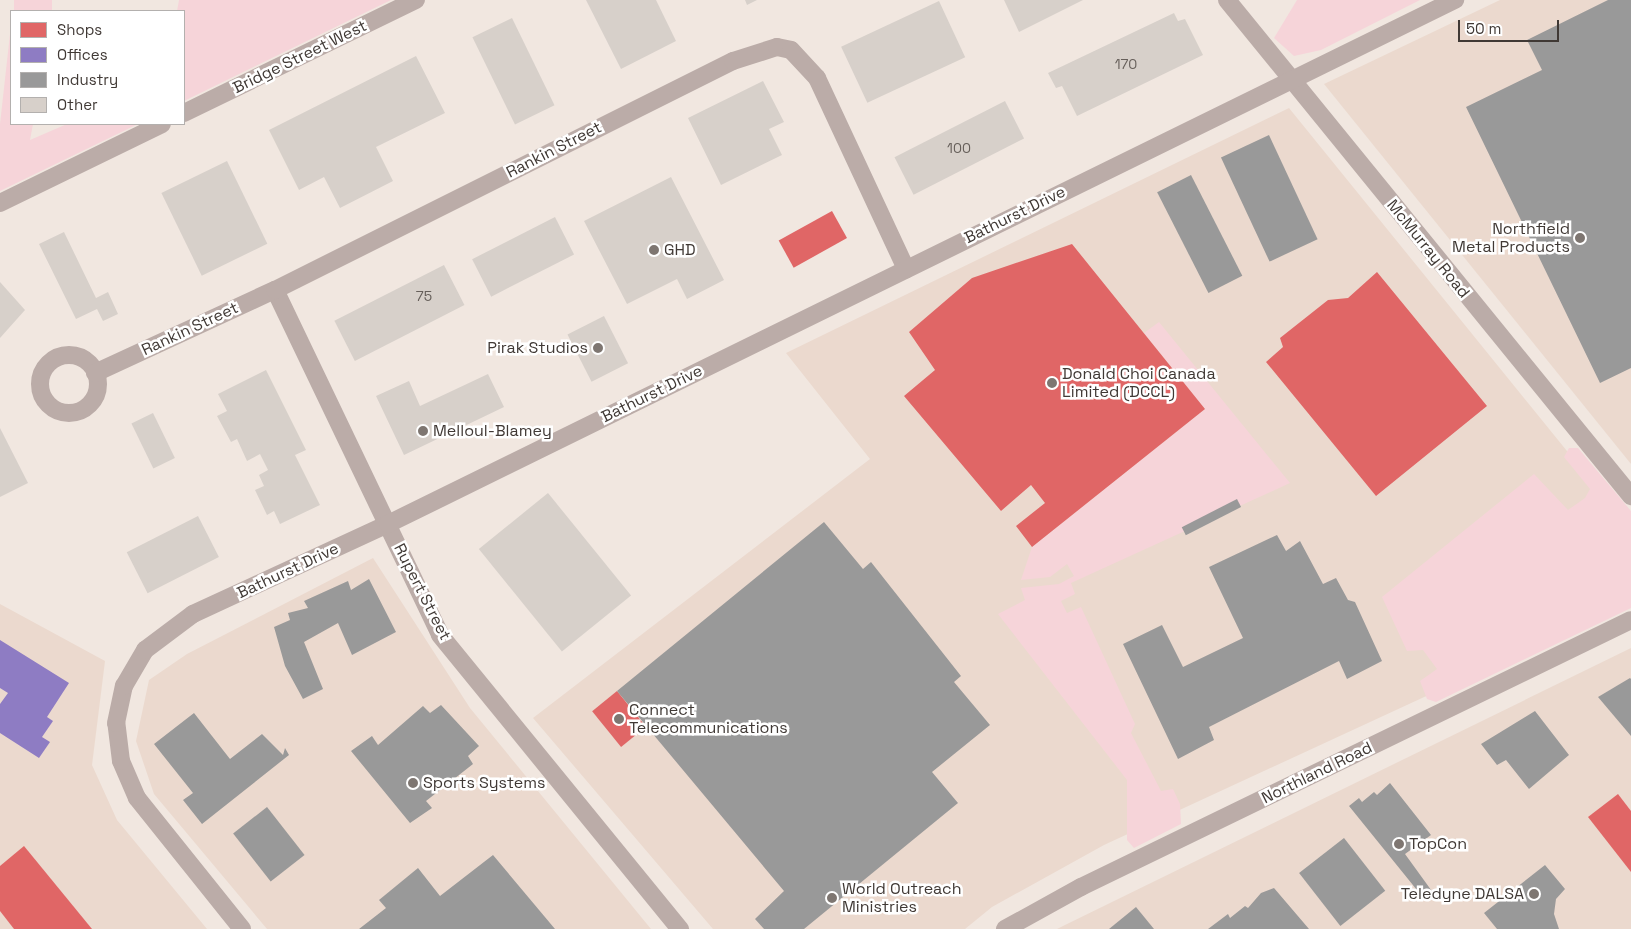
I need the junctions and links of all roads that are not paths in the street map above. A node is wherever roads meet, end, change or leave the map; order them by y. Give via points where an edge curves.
1 (416, 0) edge
2 (1227, 0) edge
3 (1456, 0) edge
4 (1290, 80) junction
5 (185, 113) edge
6 (160, 125) edge
7 (0, 203) edge
8 (906, 269) junction
9 (275, 290) junction
10 (95, 373) dead end
11 (1631, 496) edge
12 (388, 524) junction
13 (1631, 620) edge
14 (242, 929) edge
15 (680, 929) edge
16 (1005, 929) edge

1 - 5 street, Bridge Street West
2 - 4 street, McMurray Road
3 - 4 street, Bathurst Drive
4 - 8 street, Bathurst Drive
4 - 11 street, McMurray Road
6 - 7 street
8 - 9 street, Rankin Street via 817,78 791,50 777,46 733,61
8 - 12 street, Bathurst Drive
9 - 10 street, Rankin Street
9 - 12 street, Rupert Street
12 - 14 street, Bathurst Drive via 194,614 145,650 124,686 116,723 121,762 137,798
12 - 15 street, Rupert Street via 440,635
13 - 16 street, Northland Road via 1081,887

